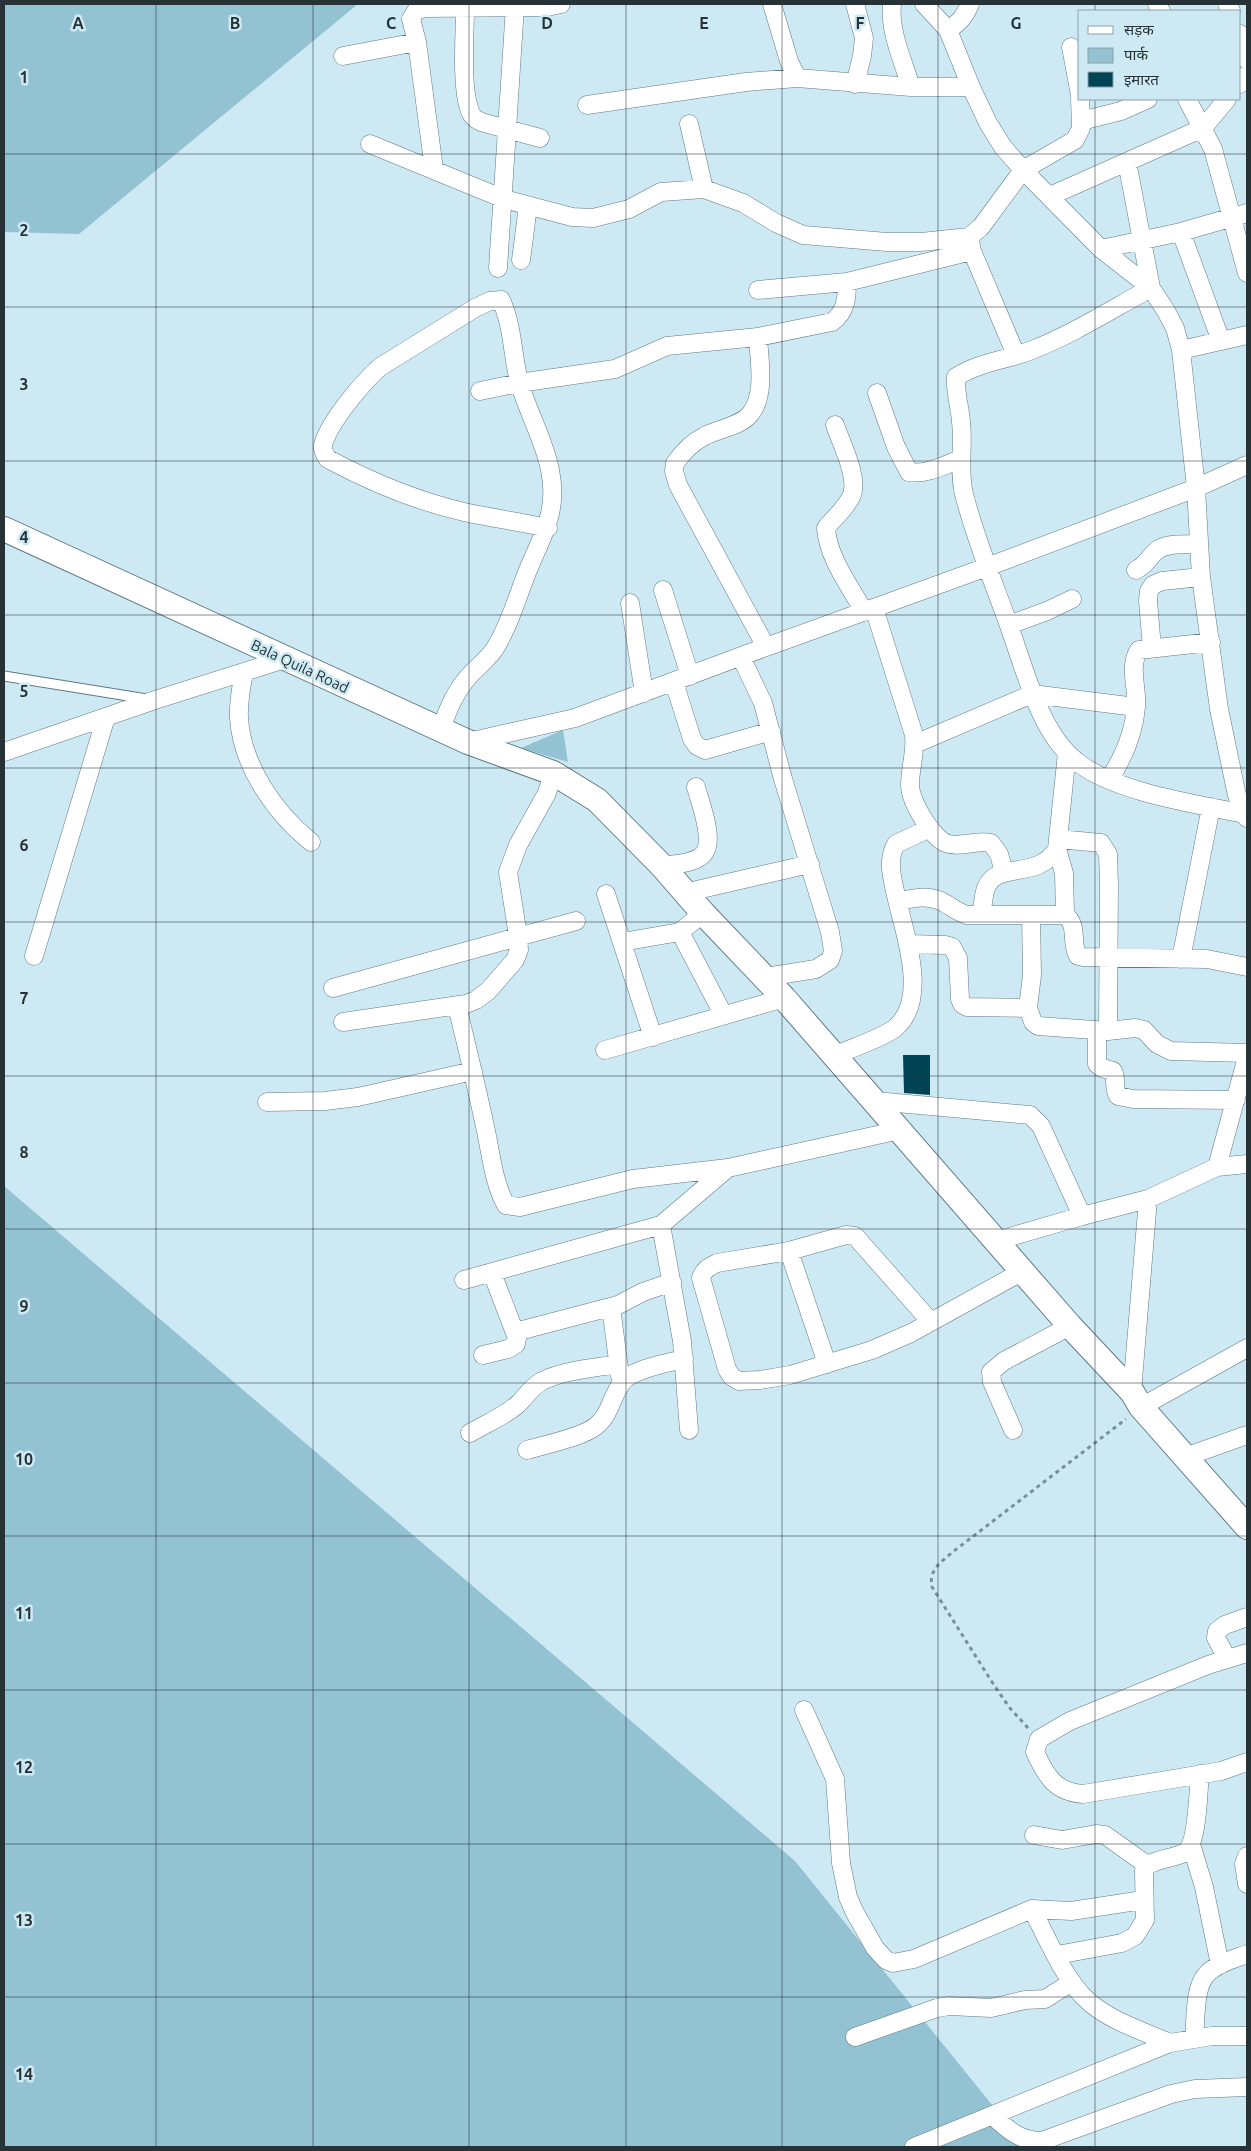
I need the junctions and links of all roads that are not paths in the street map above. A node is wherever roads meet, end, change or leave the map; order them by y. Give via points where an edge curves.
1 (561, 4) edge
2 (772, 4) edge
3 (855, 4) edge
4 (892, 4) edge
5 (924, 4) edge
6 (970, 4) edge
7 (514, 6) junction
8 (465, 7) junction
9 (948, 30) junction
10 (1241, 38) edge
11 (417, 42) junction
12 (1071, 47) dead end
13 (343, 56) dead end
14 (1247, 60) edge
15 (797, 78) junction
16 (855, 84) junction
17 (1078, 84) edge
18 (911, 87) junction
19 (971, 87) junction
20 (1080, 100) edge
21 (1146, 100) edge
22 (1188, 100) edge
23 (1227, 100) edge
24 (587, 105) dead end
25 (1081, 122) junction
26 (689, 124) dead end
27 (508, 128) junction
28 (1203, 128) junction
29 (540, 138) dead end
30 (370, 144) dead end
31 (1127, 162) junction
32 (434, 169) junction
33 (1023, 170) junction
34 (704, 189) junction
35 (1050, 196) junction
36 (504, 199) junction
37 (528, 206) junction
38 (1239, 215) edge
39 (1181, 232) junction
40 (1143, 240) junction
41 (971, 244) junction
42 (1100, 249) junction
43 (521, 260) dead end
44 (498, 268) dead end
45 (1247, 272) edge
46 (847, 282) junction
47 (1150, 288) junction
48 (758, 290) dead end
49 (1247, 335) edge
50 (758, 337) junction
51 (1220, 341) junction
52 (1182, 350) junction
53 (1016, 356) junction
54 (520, 383) junction
55 (480, 391) dead end
56 (878, 393) dead end
57 (835, 425) dead end
58 (960, 459) junction
59 (1247, 466) edge
60 (1196, 488) junction
61 (548, 528) junction
62 (4, 529) edge
63 (1199, 544) junction
64 (987, 568) junction
65 (1136, 570) dead end
66 (1201, 577) junction
67 (663, 590) dead end
68 (1072, 599) dead end
69 (630, 603) dead end
70 (869, 610) junction
71 (1009, 625) junction
72 (1211, 642) junction
73 (766, 647) junction
74 (1152, 648) junction
75 (741, 657) junction
76 (284, 659) junction
77 (244, 672) junction
78 (4, 676) edge
79 (690, 676) junction
80 (674, 682) junction
81 (644, 693) junction
82 (1032, 694) junction
83 (155, 700) junction
84 (1136, 707) junction
85 (106, 717) junction
86 (441, 729) junction
87 (771, 731) junction
88 (468, 742) junction
89 (915, 744) junction
90 (4, 752) edge
91 (1067, 753) junction
92 (553, 774) junction
93 (1109, 780) junction
94 (696, 787) dead end
95 (1211, 807) junction
96 (1246, 816) edge
97 (930, 828) junction
98 (311, 842) dead end
99 (1058, 844) junction
100 (810, 864) junction
101 (662, 866) junction
102 (1004, 872) junction
103 (684, 893) junction
104 (606, 894) dead end
105 (898, 901) junction
106 (703, 913) junction
107 (982, 915) junction
108 (1031, 915) junction
109 (1065, 915) junction
110 (576, 921) dead end
111 (680, 932) junction
112 (518, 936) junction
113 (622, 942) junction
114 (908, 944) junction
115 (34, 956) dead end
116 (1107, 956) junction
117 (1181, 958) junction
118 (1247, 966) edge
119 (766, 977) junction
120 (333, 988) dead end
121 (784, 998) junction
122 (456, 1006) junction
123 (1028, 1008) junction
124 (723, 1014) junction
125 (343, 1022) dead end
126 (1102, 1031) junction
127 (653, 1037) junction
128 (605, 1050) dead end
129 (836, 1055) junction
130 (1247, 1055) edge
131 (473, 1071) junction
132 (1236, 1100) junction
133 (874, 1101) junction
134 (268, 1102) dead end
135 (900, 1130) junction
136 (1247, 1164) edge
137 (1217, 1167) junction
138 (728, 1168) junction
139 (1148, 1199) junction
140 (1082, 1216) junction
141 (660, 1225) junction
142 (996, 1241) junction
143 (789, 1251) junction
144 (1023, 1271) junction
145 (492, 1272) junction
146 (464, 1280) dead end
147 (672, 1282) junction
148 (611, 1307) junction
149 (931, 1322) junction
150 (1070, 1326) junction
151 (515, 1332) junction
152 (1247, 1348) edge
153 (483, 1355) dead end
154 (684, 1359) junction
155 (618, 1364) junction
156 (827, 1364) junction
157 (621, 1382) junction
158 (1136, 1400) junction
159 (688, 1430) dead end
160 (1013, 1430) dead end
161 (470, 1433) dead end
162 (1247, 1435) edge
163 (527, 1450) dead end
164 (1185, 1457) junction
165 (1245, 1520) edge
166 (1247, 1617) edge
167 (1247, 1653) edge
168 (1227, 1658) junction
169 (804, 1710) dead end
170 (1247, 1762) edge
171 (1200, 1774) junction
172 (1034, 1835) dead end
173 (1191, 1844) junction
174 (1247, 1856) edge
175 (1147, 1865) junction
176 (1247, 1884) edge
177 (1143, 1900) junction
178 (1032, 1909) junction
179 (1247, 1954) edge
180 (1057, 1956) junction
181 (1220, 1965) junction
182 (1072, 1982) junction
183 (1247, 2036) edge
184 (855, 2038) dead end
185 (1194, 2039) junction
186 (1170, 2043) junction
187 (1247, 2087) edge
188 (992, 2115) junction
189 (914, 2147) edge

1 - 7 street
2 - 15 street
3 - 16 street via 864,38
4 - 18 street via 897,43
5 - 9 street
6 - 9 street via 965,16
7 - 8 street
7 - 27 street
8 - 11 street via 416,11 411,19
8 - 27 street via 469,108 473,118
9 - 19 street
10 - 14 street
11 - 13 street
11 - 32 street
12 - 17 street
15 - 16 street
15 - 24 street via 746,82
16 - 18 street
18 - 19 street
19 - 33 street via 1003,147
20 - 25 street
21 - 25 street
22 - 28 street
23 - 28 street
25 - 33 street via 1074,140
26 - 34 street
27 - 29 street
27 - 36 street
28 - 31 street
28 - 38 street
30 - 32 street
31 - 35 street
31 - 40 street
32 - 36 street
33 - 35 street
33 - 41 street
34 - 37 street via 661,192 629,209 592,218
34 - 41 street via 743,203 776,223 803,234
35 - 42 street
36 - 37 street
36 - 44 street
37 - 43 street
38 - 39 street
38 - 45 street
39 - 40 street
39 - 51 street
40 - 42 street
40 - 47 street
41 - 46 street
41 - 53 street
42 - 47 street
46 - 48 street
46 - 50 street via 845,305 839,317 832,322
47 - 52 street via 1175,328
47 - 53 street via 1057,339
49 - 51 street
50 - 54 street via 667,346 615,369
50 - 73 street via 759,390 752,413 693,443 675,463 674,471
51 - 52 street
52 - 60 street
53 - 58 street via 976,367 956,377 962,423
54 - 55 street
54 - 61 street via 551,472 553,502
54 - 61 street via 506,312 501,300 490,301 410,347 368,377 335,423 323,445 324,454 341,466 407,495 464,512
56 - 58 street via 896,447 909,472 930,471
57 - 70 street via 854,486 845,507 826,528 827,538 831,550
58 - 64 street via 964,494
59 - 60 street
60 - 63 street
60 - 64 street
61 - 86 street via 497,645 454,696
62 - 76 street, Bala Quila Road
63 - 65 street via 1164,546 1147,564
63 - 66 street
64 - 70 street
64 - 71 street
66 - 72 street
66 - 74 street via 1153,585 1148,601
67 - 79 street
68 - 71 street
69 - 81 street
70 - 73 street
70 - 89 street via 910,719
71 - 82 street
72 - 74 street
72 - 96 street via 1221,722 1236,791
73 - 75 street
74 - 84 street via 1139,650 1134,658
75 - 79 street
75 - 87 street via 764,703
76 - 77 street
76 - 86 street, Bala Quila Road
77 - 83 street
77 - 98 street via 239,717 248,757 256,775 286,818
78 - 83 lane
79 - 80 street
80 - 81 street
80 - 87 street via 697,746 705,750
81 - 88 street via 575,718
82 - 84 street
82 - 89 street
82 - 91 street
83 - 85 street
84 - 93 street via 1126,747
85 - 90 street
85 - 115 street
86 - 88 street, Bala Quila Road
87 - 100 street
88 - 92 street, Bala Quila Road
89 - 97 street via 911,791
91 - 93 street via 1085,768
91 - 99 street
92 - 101 street, Bala Quila Road via 597,800
92 - 112 street via 508,872
93 - 95 street
94 - 101 street via 708,830 705,851 693,860
95 - 96 street
95 - 117 street
97 - 102 street via 947,844 992,843
97 - 105 street via 902,840 892,850 891,869
99 - 102 street via 1052,857 1036,867
99 - 109 street via 1064,873
99 - 116 street via 1094,841 1101,843 1108,854
100 - 103 street
100 - 119 street via 830,932 833,951 830,960 816,969
101 - 103 street, Bala Quila Road
102 - 107 street via 995,876 986,889
103 - 106 street, Bala Quila Road
104 - 113 street
105 - 107 street via 926,898 938,900 957,912
105 - 114 street
106 - 111 street
106 - 119 street, Bala Quila Road
107 - 108 street
108 - 109 street
108 - 123 street via 1032,975
109 - 116 street via 1072,924 1078,956
110 - 112 street
111 - 113 street
111 - 124 street
112 - 120 street
112 - 122 street via 519,950 515,960 488,991 476,1000
113 - 127 street
114 - 123 street via 952,947 958,958 960,999 967,1007
114 - 129 street via 913,988 902,1021 894,1030
116 - 117 street
116 - 126 street
117 - 118 street
119 - 121 street, Bala Quila Road
121 - 124 street
121 - 129 street, Bala Quila Road
122 - 125 street
122 - 131 street
123 - 126 street via 1038,1026
124 - 127 street
126 - 130 street via 1144,1030 1157,1044 1171,1051
126 - 132 street via 1097,1064 1113,1071 1118,1096
127 - 128 street
129 - 133 street, Bala Quila Road
130 - 132 street
131 - 134 street via 358,1097
131 - 138 street via 496,1175 506,1205 520,1207 633,1179
132 - 137 street
133 - 135 street, Bala Quila Road
133 - 140 street via 1030,1115 1041,1126
135 - 138 street
135 - 142 street, Bala Quila Road
136 - 137 street
137 - 139 street
138 - 141 street
139 - 140 street
139 - 158 street
140 - 142 street
141 - 145 street
141 - 147 street
142 - 144 street, Bala Quila Road
143 - 149 street via 846,1235 855,1236
143 - 156 street
143 - 156 street via 717,1263 703,1272 702,1285 723,1357 732,1377 740,1381 790,1375
144 - 149 street
144 - 150 street, Bala Quila Road
145 - 146 street
145 - 151 street
147 - 148 street
147 - 154 street
148 - 151 street
148 - 155 street
149 - 156 street via 898,1340
150 - 158 street, Bala Quila Road
150 - 160 street via 1004,1361 991,1372 992,1382
151 - 153 street via 516,1344
152 - 158 street
154 - 157 street via 637,1373
154 - 159 street
155 - 157 street
155 - 161 street via 541,1382 533,1386 518,1404
157 - 163 street via 611,1407 594,1428
158 - 164 street, Bala Quila Road
162 - 164 street
164 - 165 street, Bala Quila Road
166 - 168 street via 1217,1631 1216,1638
167 - 168 street
168 - 171 street via 1054,1729 1039,1739 1035,1752 1051,1780 1062,1790 1072,1793 1112,1791
169 - 178 street via 834,1779 838,1834 848,1897 875,1948 886,1960 893,1963 914,1959
170 - 171 street
171 - 173 street
172 - 175 street via 1062,1840 1105,1835
173 - 175 street via 1186,1852
173 - 181 street via 1204,1887
174 - 176 street via 1244,1864
175 - 177 street
177 - 178 street via 1071,1911
177 - 180 street via 1145,1920 1136,1936 1127,1941
178 - 180 street
179 - 181 street
180 - 182 street
181 - 185 street via 1206,1974 1199,1984
182 - 184 street via 1045,1999 991,2008 937,2008
182 - 186 street via 1078,1992 1099,2010
183 - 185 street
185 - 186 street
186 - 188 street
187 - 188 street via 1195,2089 1171,2094 1042,2141 1020,2138
188 - 189 street

